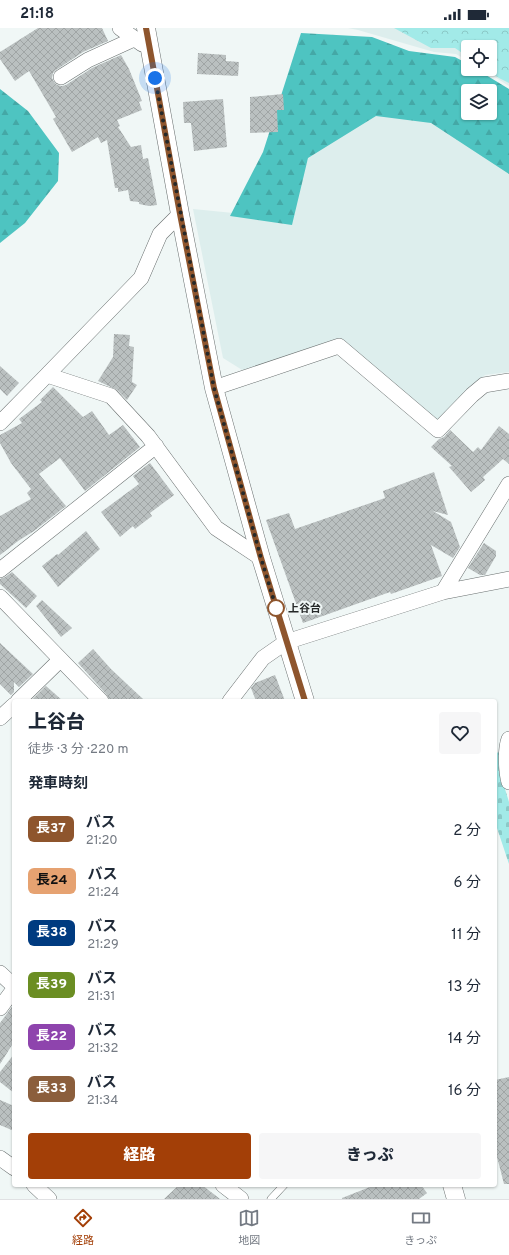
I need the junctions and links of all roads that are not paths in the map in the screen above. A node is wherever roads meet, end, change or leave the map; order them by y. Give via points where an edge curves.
1 (120, 28) edge
2 (140, 34) edge
3 (61, 76) dead end
4 (180, 214) junction
5 (47, 374) junction
6 (509, 381) edge
7 (214, 388) junction
8 (0, 423) edge
9 (156, 446) junction
10 (509, 484) edge
11 (261, 558) junction
12 (0, 570) edge
13 (509, 579) edge
14 (443, 592) junction
15 (0, 597) edge
16 (286, 642) junction
17 (60, 660) junction
18 (20, 699) edge
19 (99, 699) edge
20 (232, 699) edge
21 (304, 699) edge
22 (12, 706) edge
23 (0, 718) edge
24 (509, 739) edge
25 (509, 782) edge
26 (0, 973) edge
27 (12, 986) edge
28 (12, 991) edge
29 (0, 1008) edge
30 (0, 1158) edge
31 (12, 1167) edge
32 (36, 1187) edge
33 (225, 1187) edge
34 (282, 1187) edge
35 (453, 1187) edge
36 (49, 1199) edge
37 (241, 1199) edge
38 (271, 1199) edge
39 (456, 1199) edge

1 - 2 street
2 - 3 street
2 - 4 street via 150,48
4 - 5 street via 160,234 141,278
4 - 7 street
5 - 8 street
5 - 9 street via 111,396
6 - 7 street via 484,386 472,394 438,430 339,346
7 - 11 street
9 - 11 street via 216,528
9 - 12 street
10 - 14 street
11 - 16 street
13 - 14 street
14 - 16 street
15 - 17 street
16 - 20 street via 263,658
16 - 21 street
17 - 18 street
17 - 19 street
22 - 23 street
24 - 25 street
26 - 27 street
28 - 29 street
30 - 31 street
32 - 36 street
33 - 37 street
34 - 38 lane
35 - 39 street

